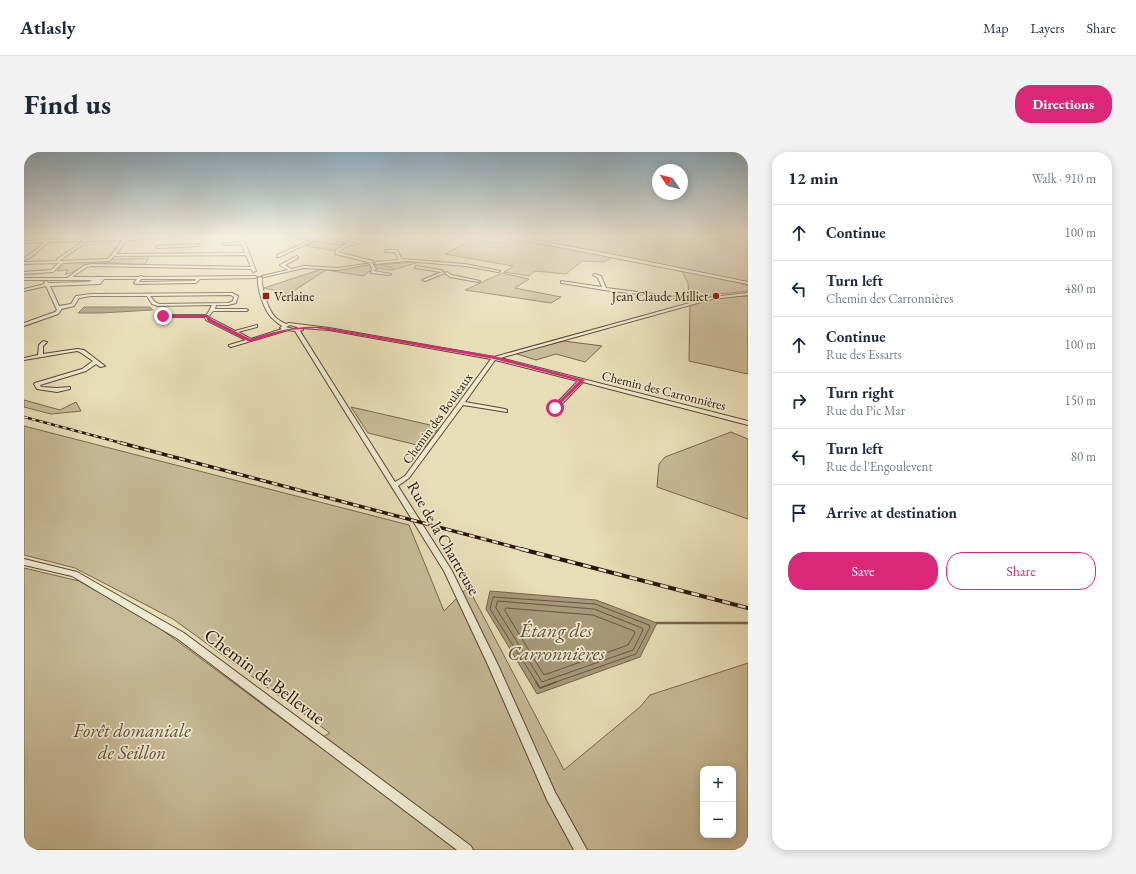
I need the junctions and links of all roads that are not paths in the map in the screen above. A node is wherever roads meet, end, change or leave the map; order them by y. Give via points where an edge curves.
1 (54, 270) edge
2 (82, 270) edge
3 (253, 270) edge
4 (291, 270) edge
5 (374, 270) edge
6 (431, 270) edge
7 (490, 270) edge
8 (683, 270) edge
9 (498, 271) dead end
10 (445, 272) junction
11 (24, 273) edge
12 (389, 274) dead end
13 (259, 276) junction
14 (595, 276) dead end
15 (141, 277) junction
16 (199, 277) junction
17 (45, 278) junction
18 (68, 278) junction
19 (460, 278) junction
20 (24, 279) edge
21 (424, 280) dead end
22 (478, 281) dead end
23 (562, 282) dead end
24 (454, 283) dead end
25 (748, 283) edge
26 (47, 284) junction
27 (90, 284) dead end
28 (604, 289) junction
29 (24, 290) edge
30 (74, 292) dead end
31 (748, 294) edge
32 (148, 295) junction
33 (77, 297) junction
34 (701, 301) junction
35 (215, 304) junction
36 (58, 308) junction
37 (212, 310) junction
38 (246, 310) dead end
39 (159, 316) dead end
40 (207, 316) junction
41 (24, 325) edge
42 (256, 326) dead end
43 (292, 328) junction
44 (235, 332) junction
45 (250, 340) junction
46 (45, 342) dead end
47 (231, 346) dead end
48 (40, 356) junction
49 (494, 358) junction
50 (24, 359) edge
51 (96, 362) junction
52 (102, 366) dead end
53 (582, 380) junction
54 (68, 388) dead end
55 (461, 403) junction
56 (555, 408) dead end
57 (505, 411) dead end
58 (748, 423) edge
59 (395, 485) junction
60 (24, 562) edge
61 (569, 829) junction
62 (467, 850) edge
63 (576, 850) edge
64 (581, 850) edge

1 - 11 street via 52,272
2 - 18 street
3 - 13 street
4 - 13 street
5 - 12 street via 372,272
6 - 10 street
7 - 9 street
8 - 25 street
10 - 19 street
10 - 21 street via 435,278 429,277
13 - 16 street
13 - 43 street, Rue de la Chartreuse via 260,289 273,317
14 - 28 street via 600,276
15 - 16 street
15 - 16 street via 136,283 195,283
15 - 18 street
17 - 18 street
17 - 20 street
17 - 26 street
19 - 22 street
19 - 24 street
23 - 28 street
26 - 27 street
26 - 29 street
26 - 36 street
28 - 34 street
30 - 33 street
31 - 34 street
32 - 33 street
32 - 35 street via 153,303 158,305
32 - 35 street via 236,296 234,303
33 - 36 street via 75,305
34 - 49 street
35 - 37 street
36 - 41 street via 57,313
37 - 38 street
37 - 40 street
39 - 40 street
40 - 44 street
42 - 44 street
43 - 45 street, Chemin des Carronnières
43 - 49 street, Chemin des Carronnières via 316,327
43 - 59 street, Rue de la Chartreuse via 303,338
44 - 45 street
45 - 47 street, Chemin des Carronnières
46 - 48 street via 41,345
48 - 50 street
48 - 51 street via 77,350
49 - 53 street, Chemin des Carronnières
49 - 55 street, Chemin des Bouleaux
51 - 52 street
51 - 54 street via 84,370 37,384 39,388
53 - 56 street
53 - 58 street, Chemin des Carronnières
55 - 57 street
55 - 59 street, Chemin des Bouleaux via 407,477
59 - 61 street, Rue de la Chartreuse via 448,571 551,796
60 - 62 street, Chemin de Bellevue via 74,574 181,636
61 - 63 street
61 - 64 street, Rue de la Chartreuse

